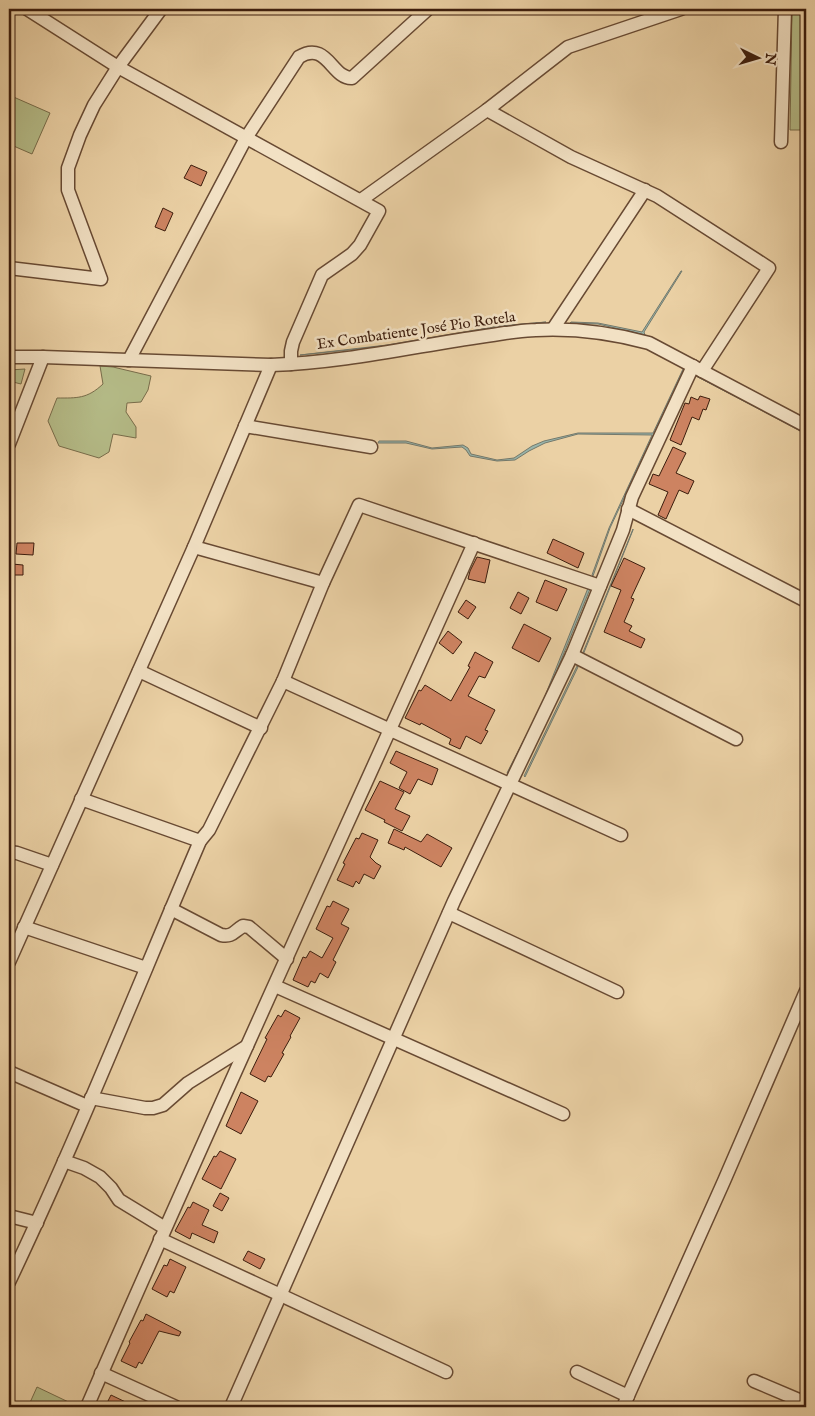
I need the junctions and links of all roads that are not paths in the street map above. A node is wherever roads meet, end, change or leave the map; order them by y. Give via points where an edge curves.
1 (27, 9) edge
2 (161, 9) edge
3 (428, 9) edge
4 (681, 9) edge
5 (786, 9) edge
6 (118, 66) junction
7 (487, 110) junction
8 (246, 138) junction
9 (781, 142) dead end
10 (645, 190) junction
11 (361, 200) junction
12 (9, 268) edge
13 (553, 329) junction
14 (9, 357) edge
15 (43, 357) junction
16 (129, 360) junction
17 (291, 364) junction
18 (271, 365) junction
19 (697, 368) junction
20 (246, 426) junction
21 (806, 426) edge
22 (9, 444) edge
23 (371, 446) dead end
24 (628, 509) junction
25 (474, 543) junction
26 (194, 547) junction
27 (323, 582) junction
28 (600, 586) junction
29 (806, 601) edge
30 (572, 655) junction
31 (139, 671) junction
32 (283, 681) junction
33 (261, 728) junction
34 (391, 730) junction
35 (736, 739) dead end
36 (511, 784) junction
37 (81, 799) junction
38 (621, 834) dead end
39 (200, 841) junction
40 (9, 852) edge
41 (52, 865) junction
42 (171, 909) junction
43 (449, 913) junction
44 (24, 927) junction
45 (287, 959) junction
46 (9, 962) edge
47 (146, 968) junction
48 (275, 986) junction
49 (806, 991) edge
50 (617, 992) dead end
51 (394, 1038) junction
52 (247, 1046) junction
53 (9, 1072) edge
54 (89, 1102) junction
55 (564, 1114) dead end
56 (64, 1161) junction
57 (9, 1216) edge
58 (37, 1222) junction
59 (162, 1234) junction
60 (9, 1282) edge
61 (281, 1295) junction
62 (446, 1372) dead end
63 (577, 1372) dead end
64 (101, 1373) junction
65 (754, 1382) dead end
66 (625, 1402) edge
67 (806, 1403) edge
68 (86, 1407) edge
69 (176, 1407) edge
70 (231, 1407) edge

1 - 6 street
2 - 6 street
3 - 8 street via 352,78 345,78 315,52 299,57
4 - 7 street via 568,47
5 - 9 street
6 - 8 street
6 - 12 street via 94,105 68,168 68,190 101,279
7 - 10 street via 571,157
7 - 11 street
8 - 11 street
8 - 16 street
10 - 13 street
10 - 19 street via 769,268
11 - 17 street via 379,211 360,246 322,274 293,342
13 - 17 street, Ex Combatiente José Pio Rotela
13 - 19 street, Ex Combatiente José Pio Rotela via 603,333 649,343
14 - 15 street, Ex Combatiente José Pio Rotela
15 - 16 street, Ex Combatiente José Pio Rotela
15 - 22 street
16 - 18 street, Ex Combatiente José Pio Rotela
17 - 18 street, Ex Combatiente José Pio Rotela
18 - 20 street
19 - 21 street, Ex Combatiente José Pio Rotela
19 - 24 street
20 - 23 street
20 - 26 street
24 - 28 street via 624,530
24 - 29 street
25 - 27 street via 359,505
25 - 28 street
25 - 34 street
26 - 27 street
26 - 31 street
27 - 32 street
28 - 30 street
30 - 35 street
30 - 36 street
31 - 33 street
31 - 37 street
32 - 33 street
32 - 34 street
33 - 39 street via 209,830
34 - 36 street
34 - 45 street
36 - 38 street
36 - 43 street
37 - 39 street
37 - 41 street
39 - 42 street
40 - 41 street
41 - 44 street
42 - 45 street via 221,935 233,935 243,926 249,927
42 - 47 street
43 - 50 street
43 - 51 street
44 - 46 street
44 - 47 street
45 - 48 street
47 - 54 street
48 - 51 street
48 - 52 street
49 - 66 street
51 - 55 street
51 - 61 street
52 - 54 street via 188,1083 163,1105 145,1108
52 - 59 street
53 - 54 street
54 - 56 street
56 - 58 street
56 - 59 street via 100,1177 119,1200
57 - 58 street
58 - 60 street
59 - 61 street
59 - 64 street
61 - 62 street
61 - 70 street
63 - 66 street
64 - 68 street
64 - 69 street
65 - 67 street

